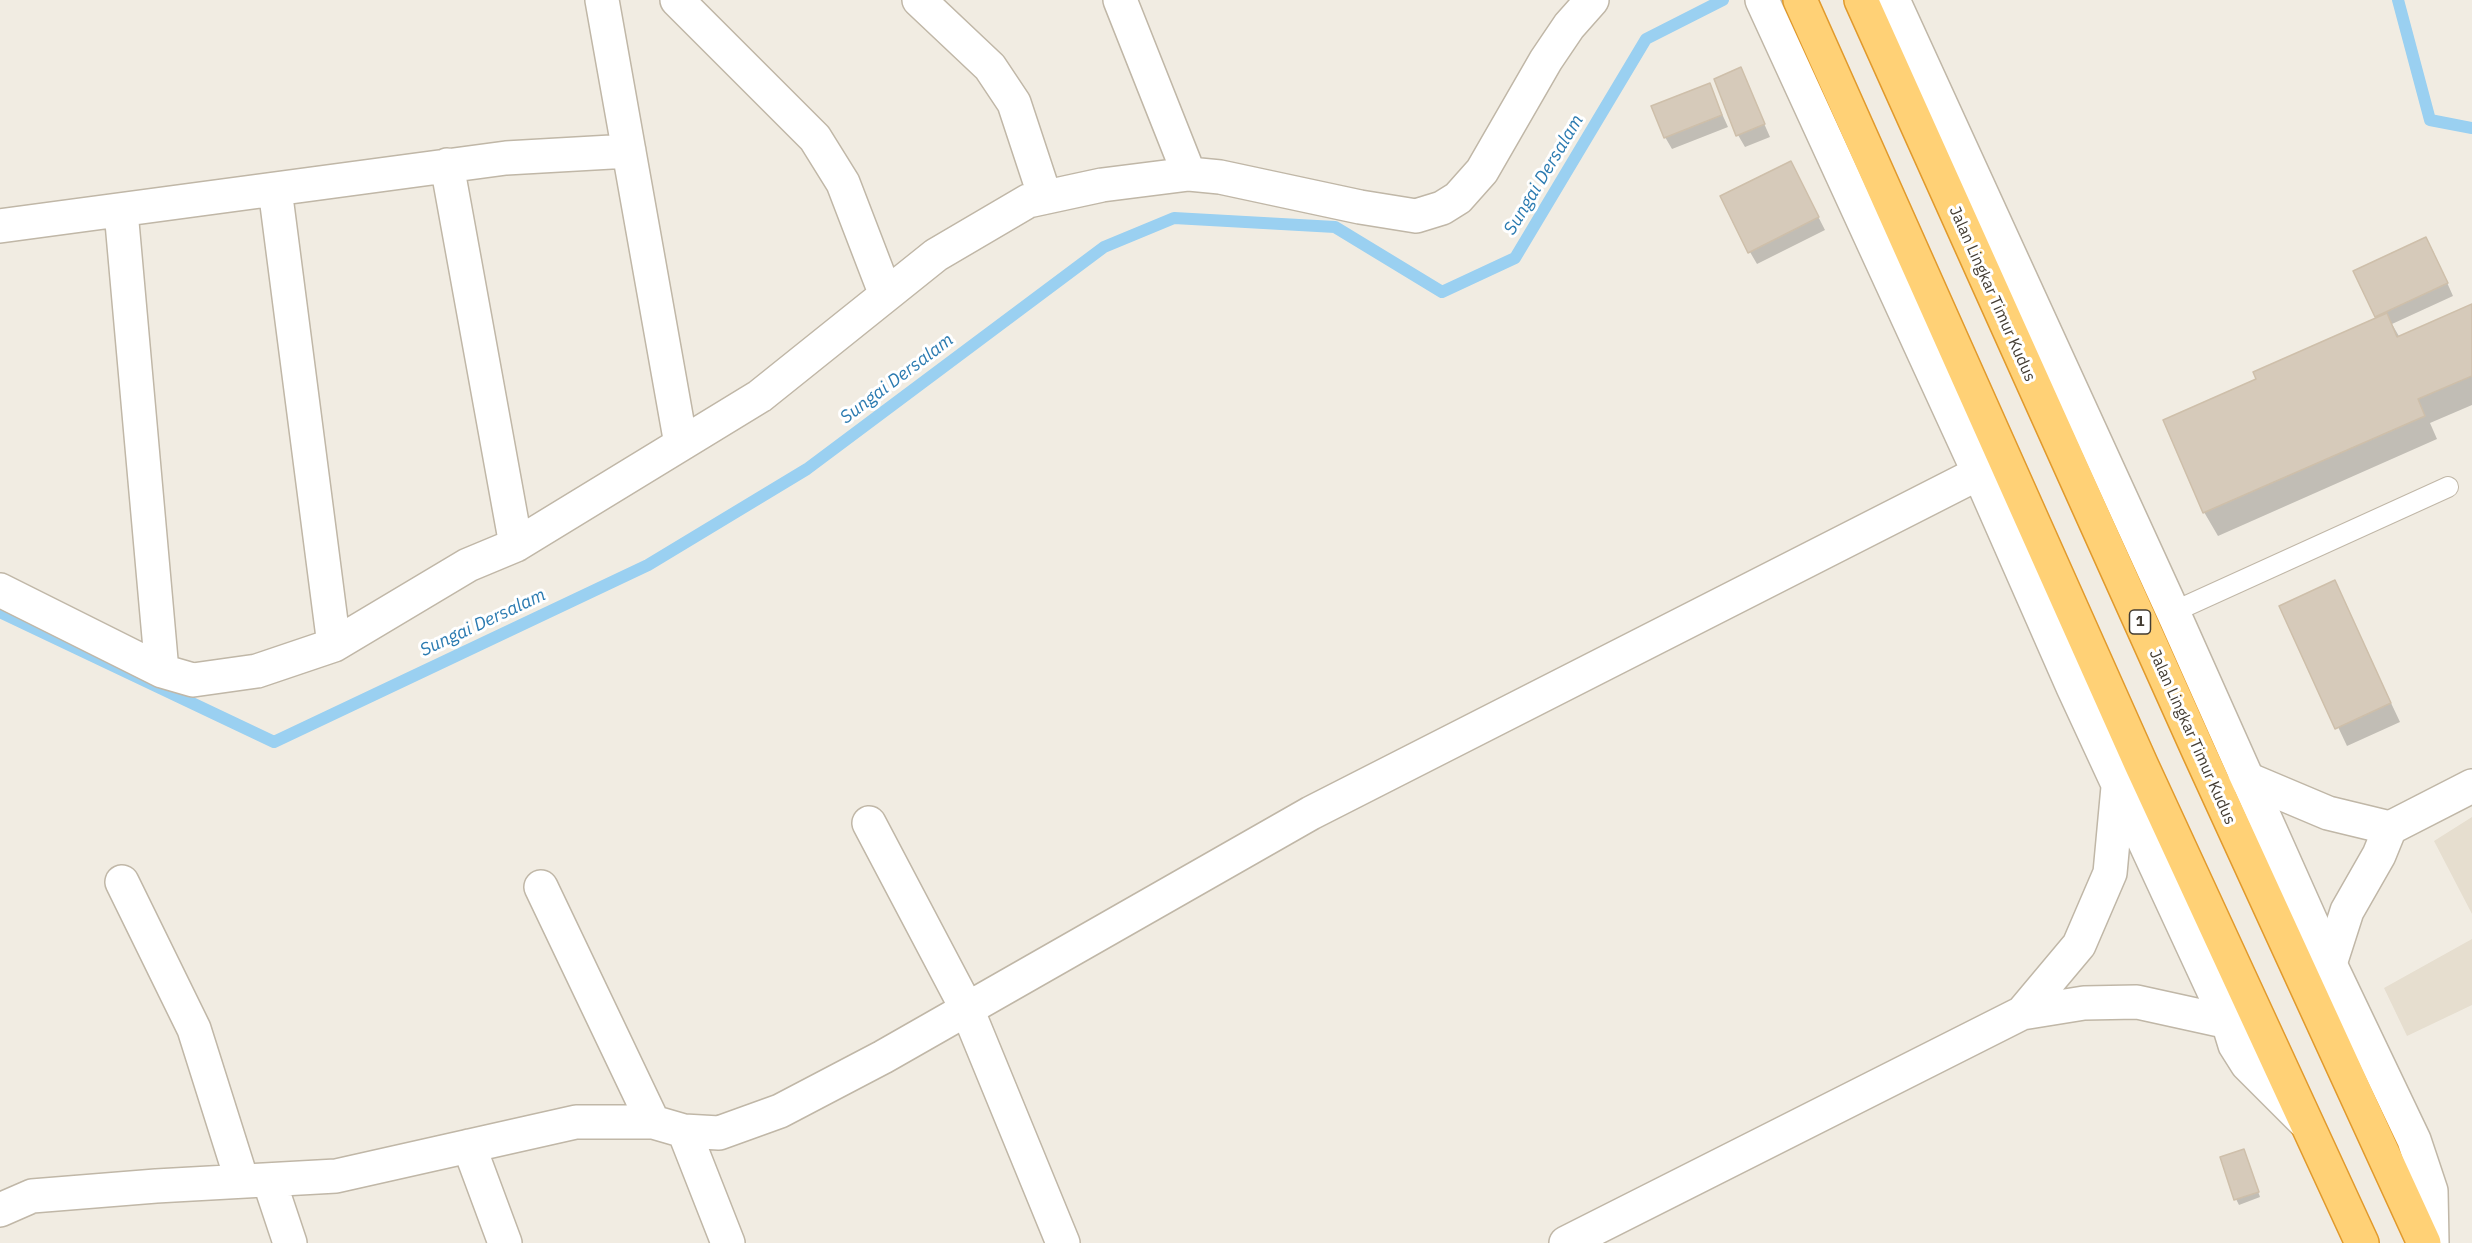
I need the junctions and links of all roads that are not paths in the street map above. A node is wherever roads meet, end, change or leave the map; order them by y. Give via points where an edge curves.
1 (602, 0) edge
2 (677, 0) edge
3 (919, 0) edge
4 (1119, 0) edge
5 (1592, 0) edge
6 (1762, 0) edge
7 (1800, 0) edge
8 (1861, 0) edge
9 (1893, 0) edge
10 (628, 151) junction
11 (447, 165) junction
12 (1189, 174) junction
13 (275, 189) junction
14 (1045, 197) junction
15 (121, 211) junction
16 (0, 226) edge
17 (886, 295) junction
18 (681, 444) junction
19 (1979, 472) junction
20 (2448, 487) dead end
21 (516, 545) junction
22 (0, 590) edge
23 (2173, 612) junction
24 (334, 645) junction
25 (162, 671) junction
26 (2245, 778) junction
27 (2118, 784) junction
28 (2472, 786) edge
29 (869, 824) dead end
30 (2390, 828) junction
31 (122, 882) dead end
32 (541, 887) dead end
33 (2330, 964) junction
34 (967, 1010) junction
35 (2022, 1013) junction
36 (2228, 1022) junction
37 (2304, 1121) junction
38 (653, 1122) junction
39 (684, 1131) junction
40 (469, 1146) junction
41 (255, 1180) junction
42 (0, 1210) edge
43 (1577, 1240) edge
44 (290, 1243) edge
45 (505, 1243) edge
46 (728, 1243) edge
47 (1063, 1243) edge
48 (2362, 1243) edge
49 (2424, 1243) edge
50 (2432, 1243) edge

1 - 10 street
2 - 17 street via 815,138 843,183
3 - 14 street via 990,67 1014,103
4 - 12 street
5 - 12 street via 1546,60 1482,171 1458,198 1442,208 1416,216
6 - 19 street
7 - 37 highway
8 - 49 highway, Jalan Lingkar Timur Kudus / 1
9 - 23 street
10 - 11 street
10 - 18 street
11 - 13 street
11 - 21 street
12 - 14 street via 1102,184
13 - 15 street
13 - 24 street
14 - 17 street via 1028,201 936,255
15 - 16 street
15 - 25 street
17 - 18 street via 760,396
18 - 21 street
19 - 27 street
19 - 34 street via 1311,813
20 - 23 lane
21 - 24 street via 468,565
22 - 25 street
23 - 26 street
24 - 25 street via 257,672 193,681
26 - 30 street via 2328,813
26 - 33 street
27 - 35 street via 2110,873 2079,945
27 - 36 street
28 - 30 street
29 - 34 street
30 - 33 street via 2348,911
31 - 41 street via 194,1029
32 - 38 street
33 - 50 street via 2414,1140 2431,1191
34 - 39 street via 780,1111 719,1132
34 - 47 street
35 - 36 street via 2084,1003 2137,1002
35 - 43 street
36 - 37 street via 2235,1045 2247,1064
37 - 48 highway
38 - 39 street
38 - 40 street via 576,1122
39 - 46 street
40 - 41 street via 336,1176
40 - 45 street
41 - 42 street via 32,1196
41 - 44 street

